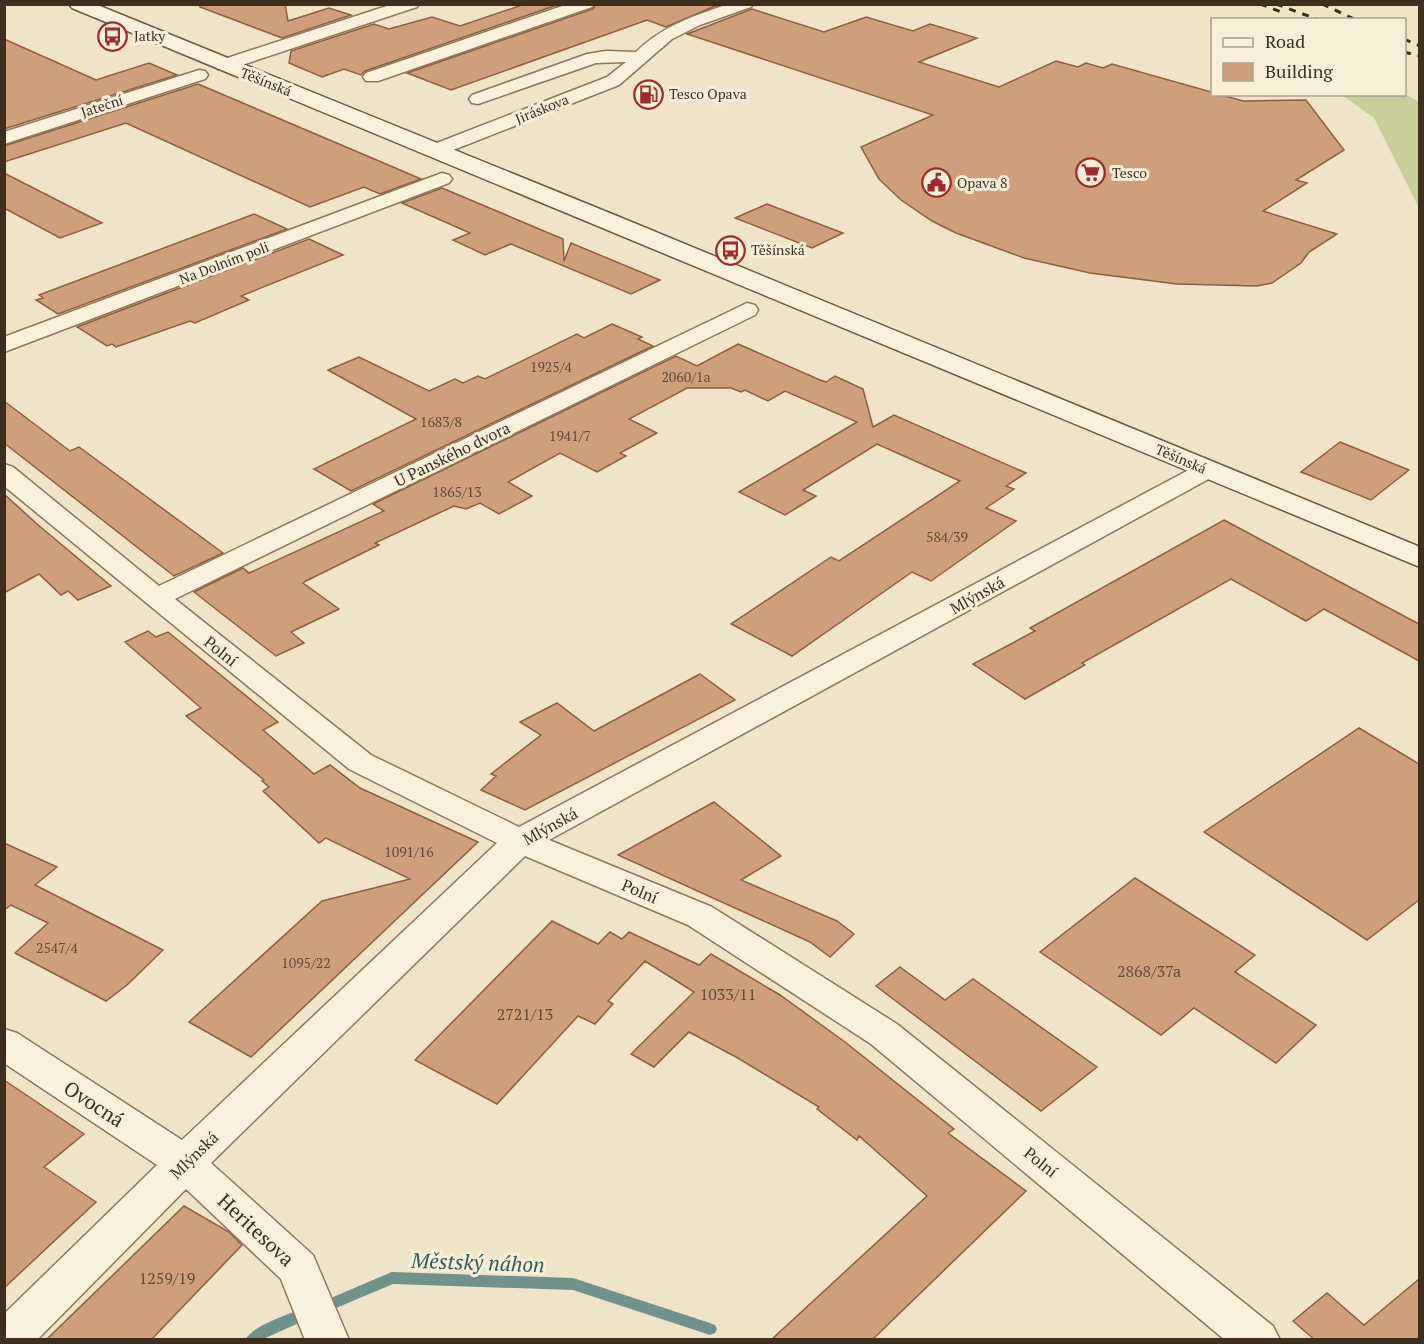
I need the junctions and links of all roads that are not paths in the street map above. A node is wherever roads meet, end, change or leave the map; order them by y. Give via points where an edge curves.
1 (78, 4) edge
2 (411, 4) edge
3 (586, 4) edge
4 (745, 4) edge
5 (641, 57) junction
6 (224, 65) junction
7 (199, 75) dead end
8 (372, 77) dead end
9 (478, 99) dead end
10 (4, 138) edge
11 (436, 150) junction
12 (442, 179) dead end
13 (747, 310) dead end
14 (4, 345) edge
15 (1207, 470) junction
16 (4, 472) edge
17 (1419, 558) edge
18 (156, 598) junction
19 (520, 841) junction
20 (4, 1042) edge
21 (185, 1163) junction
22 (9, 1340) edge
23 (327, 1340) edge
24 (1258, 1340) edge

1 - 6 street, Těšínská
2 - 6 street
3 - 8 street
4 - 5 street, Jiráskova via 687,25
5 - 9 street, Jiráskova via 593,58
5 - 11 street, Jiráskova via 632,68 602,85
6 - 11 street, Těšínská
7 - 10 street, Jateční
11 - 15 street, Těšínská
12 - 14 street, Na Dolním poli
13 - 18 street, U Panského dvora
15 - 17 street, Těšínská
15 - 19 street, Mlýnská
16 - 18 street, Polní
18 - 19 street, Polní via 360,762
19 - 21 street, Mlýnská
19 - 24 street, Polní via 700,916 884,1034
20 - 21 street, Ovocná
21 - 22 street, Mlýnská
21 - 23 street, Heritesova via 298,1268

